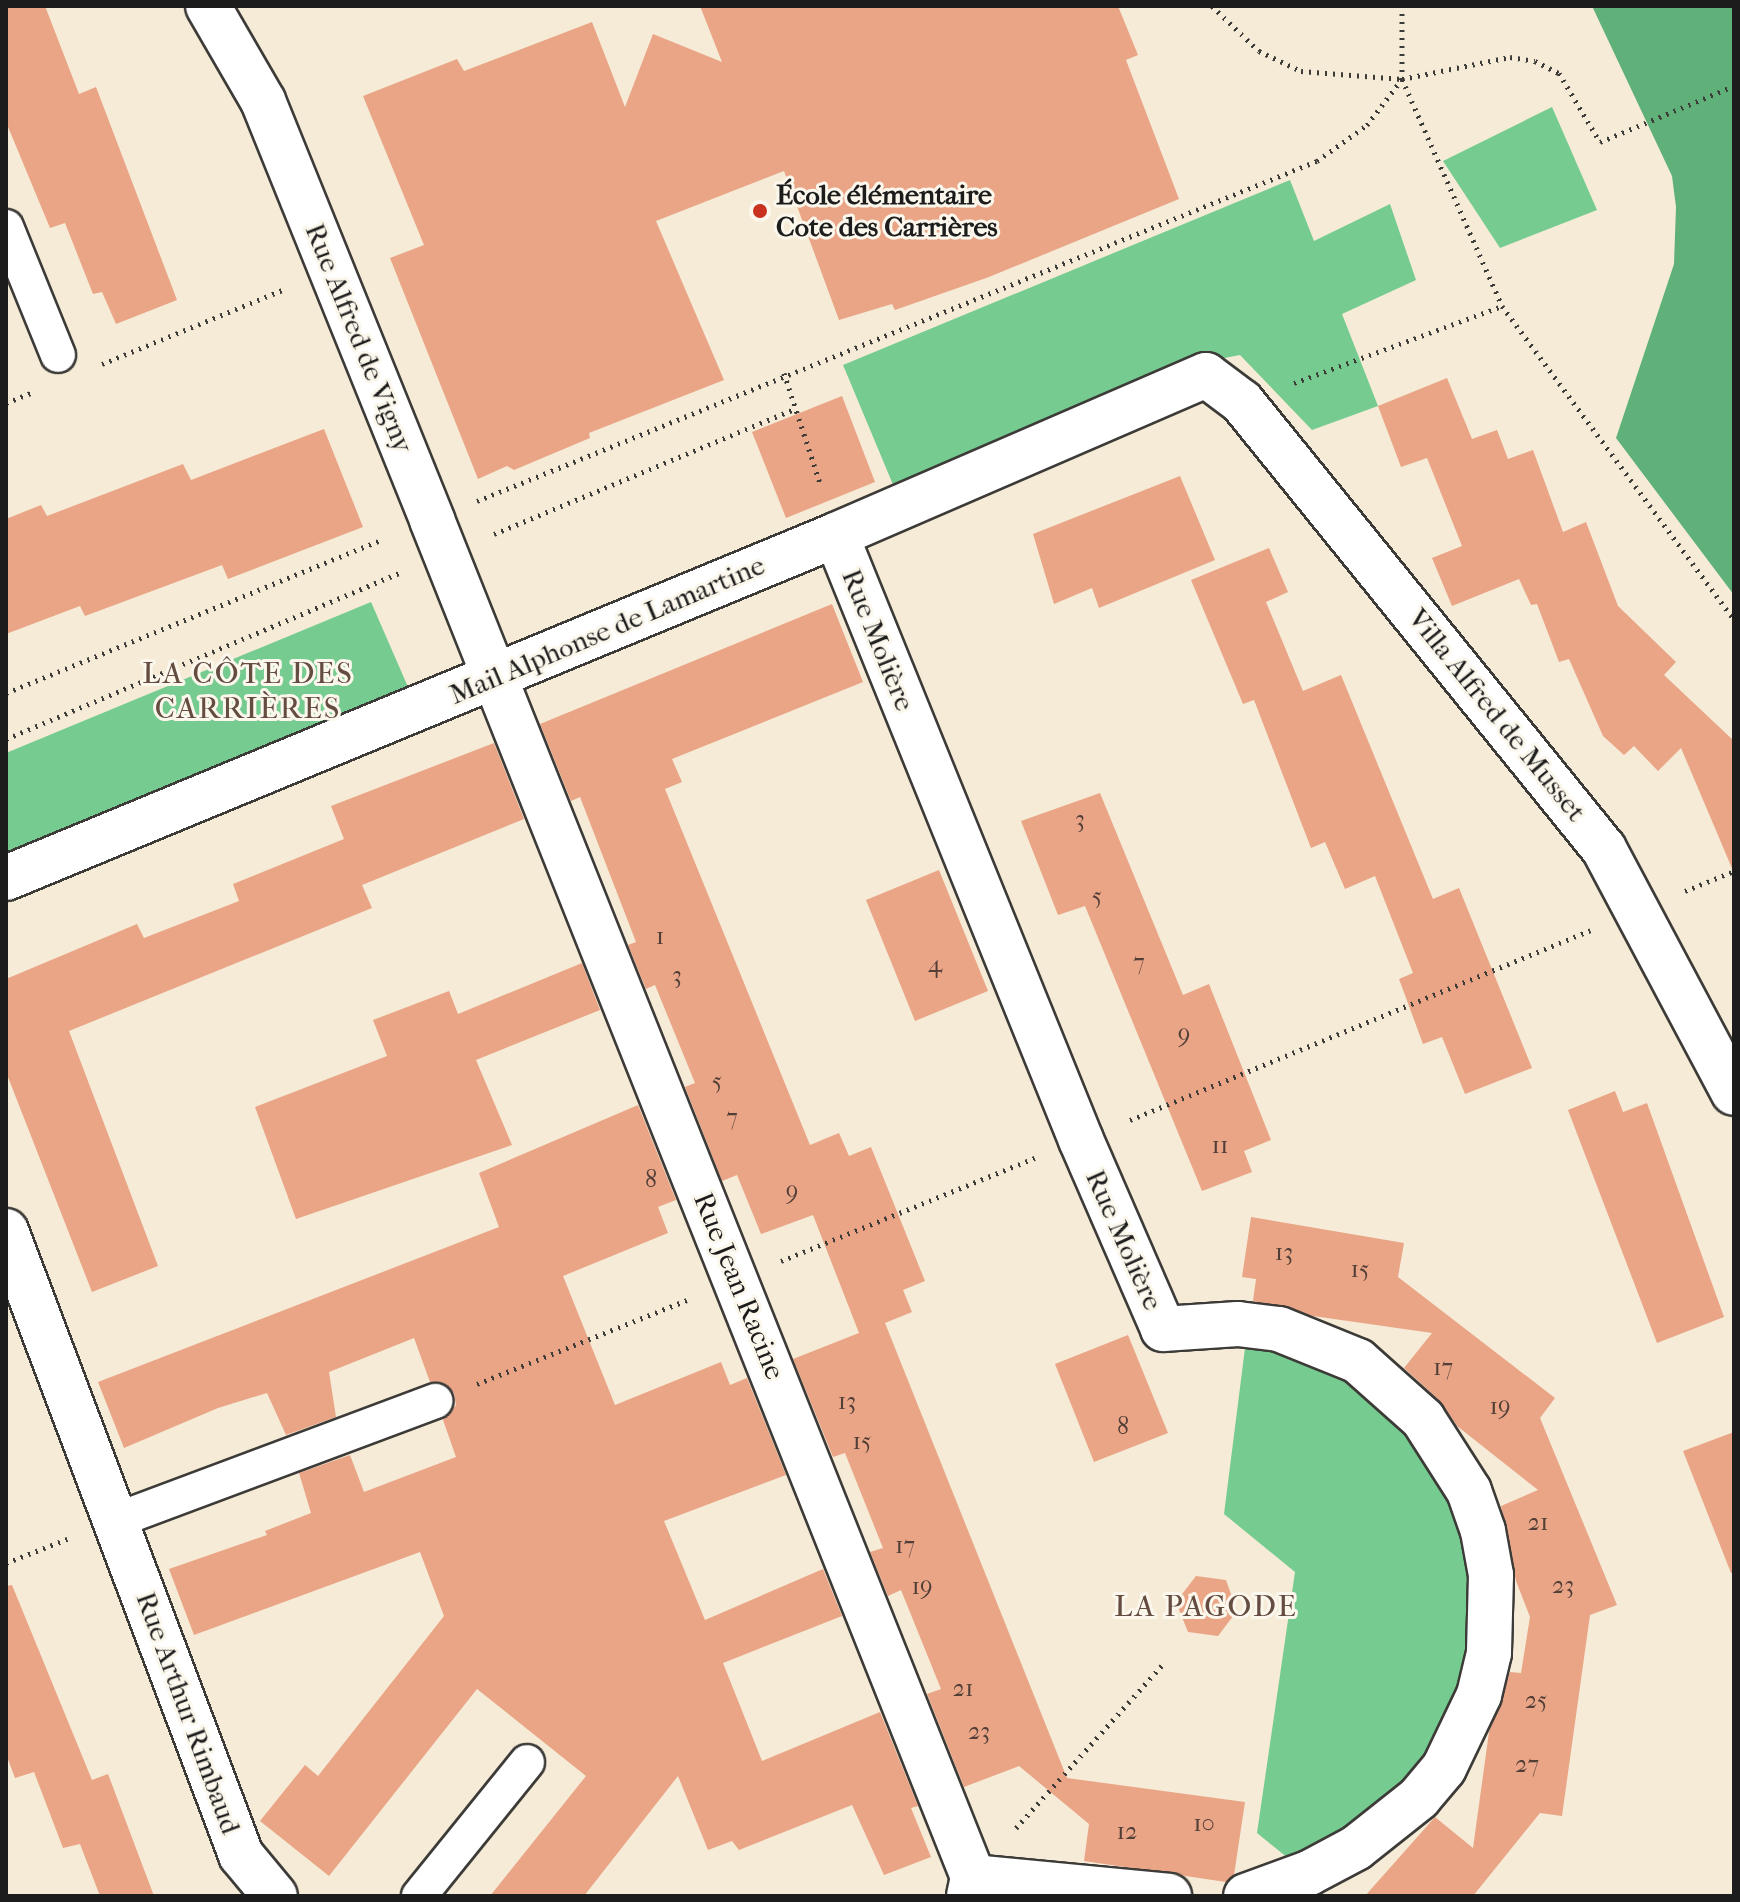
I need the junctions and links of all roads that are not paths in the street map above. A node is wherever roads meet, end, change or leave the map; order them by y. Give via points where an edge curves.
1 (208, 6) edge
2 (6, 227) edge
3 (58, 355) dead end
4 (1206, 375) joint
5 (836, 535) junction
6 (494, 678) junction
7 (6, 878) edge
8 (1734, 1093) edge
9 (6, 1231) edge
10 (436, 1401) dead end
11 (117, 1520) junction
12 (527, 1762) dead end
13 (971, 1886) edge
14 (275, 1896) edge
15 (419, 1896) edge
16 (1169, 1896) edge
17 (1246, 1896) edge

1 - 6 street, Rue Alfred de Vigny via 263,101
2 - 3 lane
4 - 5 street, Mail Alphonse de Lamartine
4 - 8 street, Villa Alfred de Musset via 1242,402 1604,849
5 - 6 street, Mail Alphonse de Lamartine
5 - 17 street, Rue Molière via 1163,1329 1238,1324 1279,1329 1358,1361 1423,1419 1469,1491 1483,1531 1492,1590 1489,1653 1479,1695 1444,1768 1390,1825 1356,1848 1309,1873
6 - 7 street, Mail Alphonse de Lamartine
6 - 13 street, Rue Jean Racine
9 - 11 street, Rue Arthur Rimbaud
10 - 11 lane
11 - 14 street, Rue Arthur Rimbaud via 241,1855
12 - 15 lane
13 - 16 street

